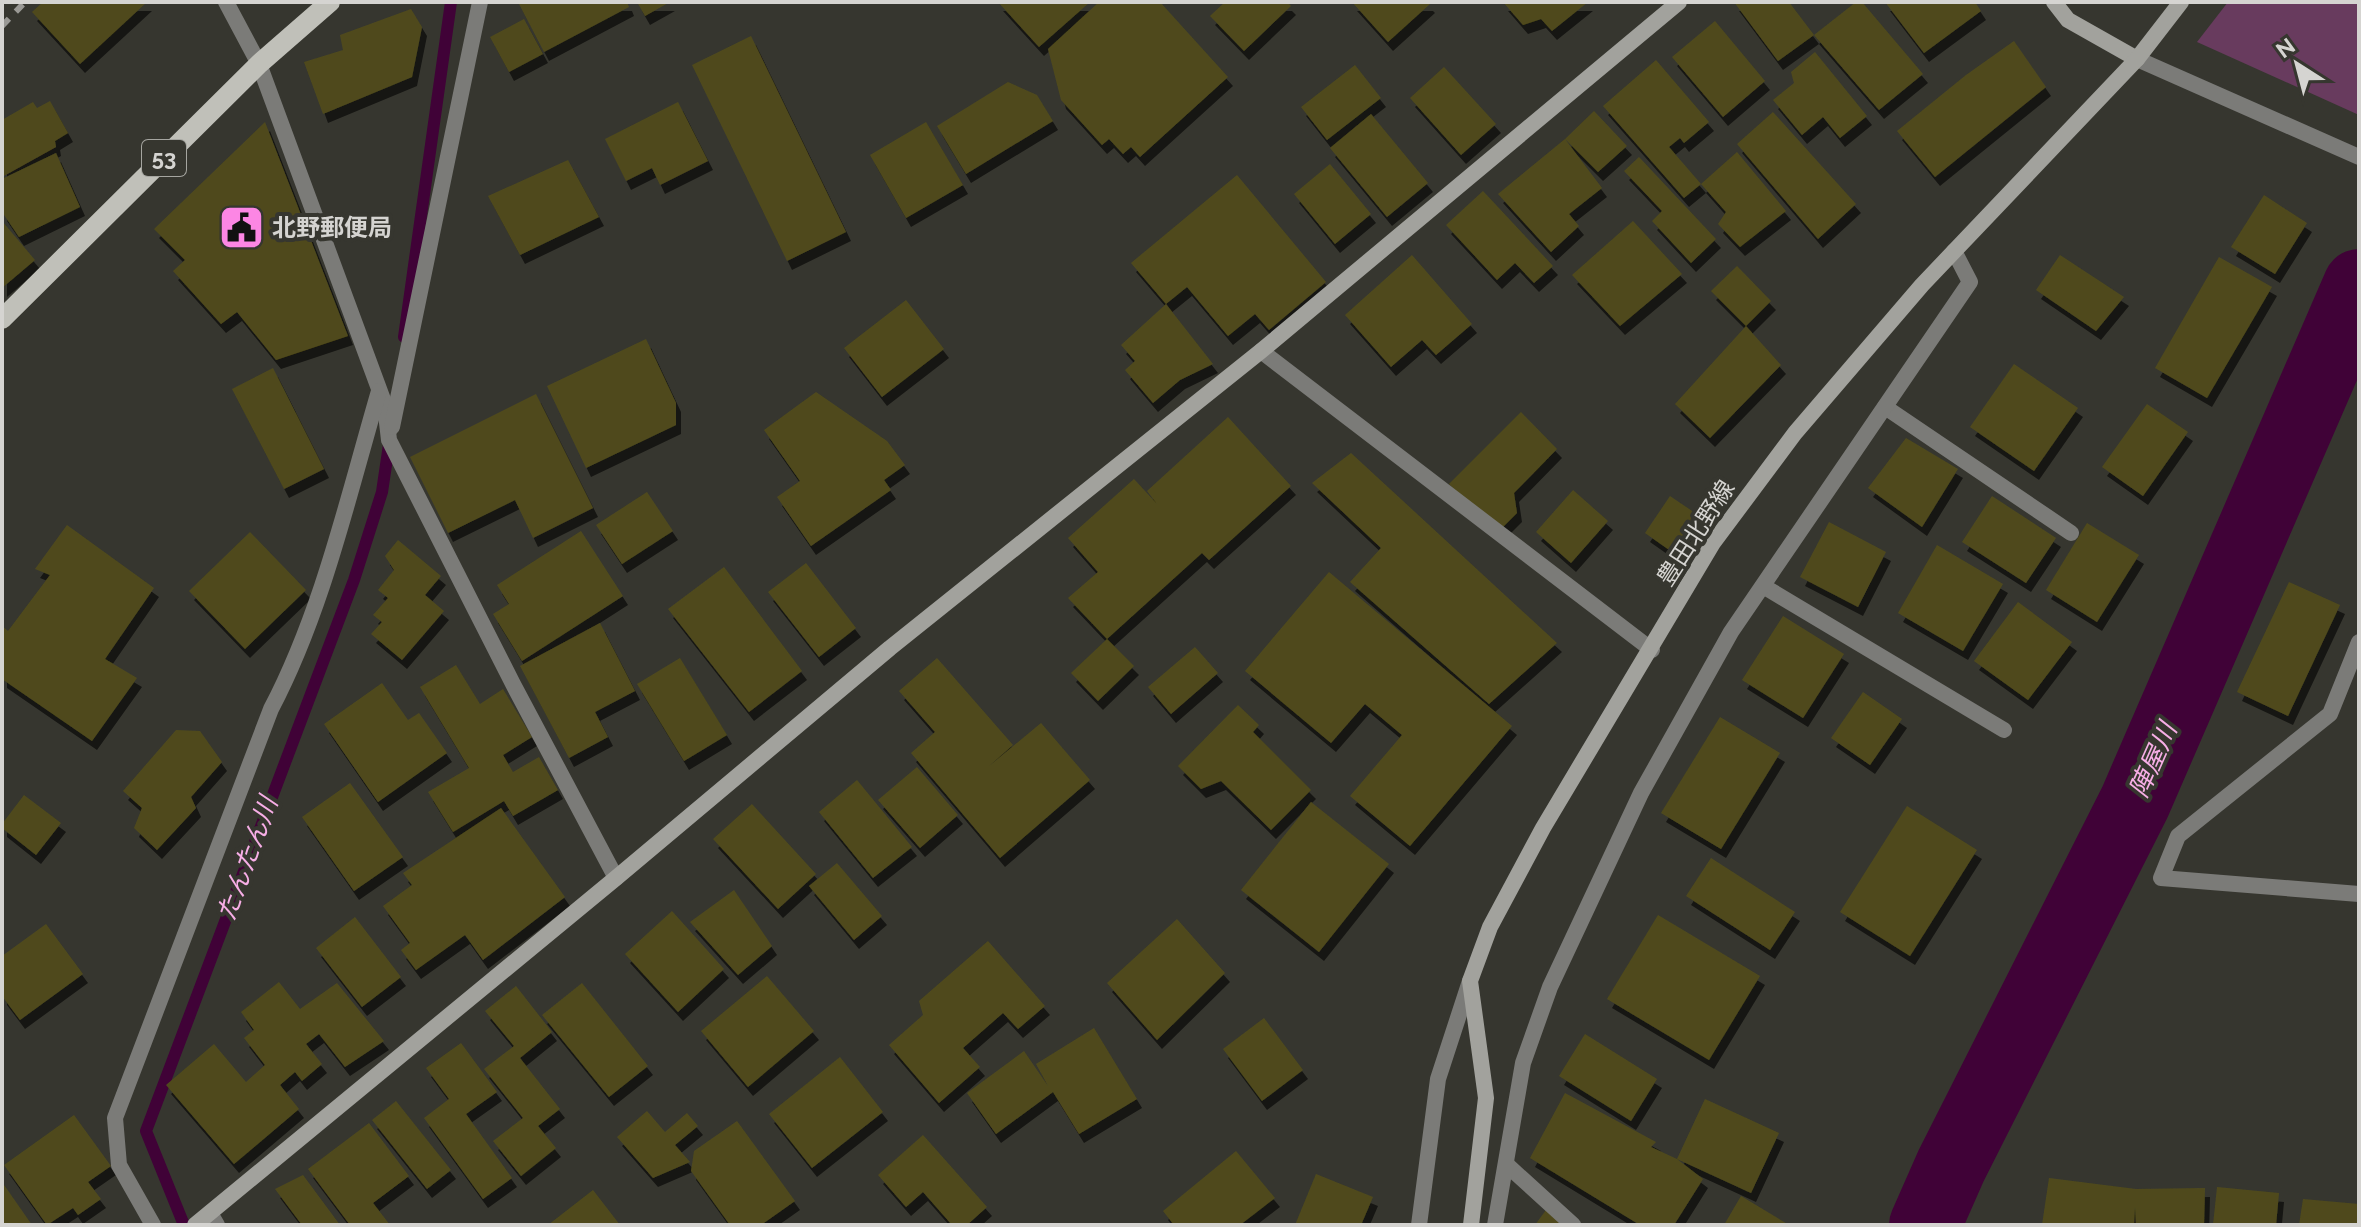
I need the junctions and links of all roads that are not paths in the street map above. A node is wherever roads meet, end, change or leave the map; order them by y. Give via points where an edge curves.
1 (226, 2) edge
2 (330, 2) edge
3 (480, 2) edge
4 (1679, 2) edge
5 (2054, 2) edge
6 (2181, 2) edge
7 (2137, 59) junction
8 (259, 64) junction
9 (2354, 155) edge
10 (1954, 251) junction
11 (2, 319) edge
12 (1261, 351) junction
13 (382, 398) junction
14 (1885, 407) junction
15 (389, 440) junction
16 (2071, 533) dead end
17 (1763, 586) junction
18 (2359, 642) edge
19 (1652, 650) junction
20 (2004, 730) dead end
21 (616, 878) junction
22 (2359, 894) edge
23 (1470, 981) junction
24 (1506, 1164) junction
25 (205, 1221) edge
26 (153, 1225) edge
27 (1419, 1225) edge
28 (1471, 1225) edge
29 (1495, 1225) edge
30 (1573, 1225) edge

1 - 8 street
2 - 8 main road, 53
3 - 15 street
4 - 12 street
5 - 7 street via 2068,20
6 - 7 street, 豊田北野線
7 - 9 street
7 - 10 street, 豊田北野線
8 - 11 main road, 53
8 - 13 street
10 - 14 street via 1970,282
10 - 19 street, 豊田北野線 via 1795,433 1713,543
12 - 19 street
12 - 21 street via 890,648
13 - 15 street
13 - 26 street via 292,668 271,709 115,1118 119,1165
14 - 16 street
14 - 17 street
15 - 21 street
17 - 20 street
17 - 24 street via 1731,632 1641,793 1550,987 1523,1063
18 - 22 street via 2330,714 2178,836 2161,878
19 - 23 street, 豊田北野線 via 1543,828 1490,927
21 - 25 street
23 - 27 street via 1438,1079
23 - 28 street, 豊田北野線 via 1486,1098
24 - 29 street
24 - 30 street

